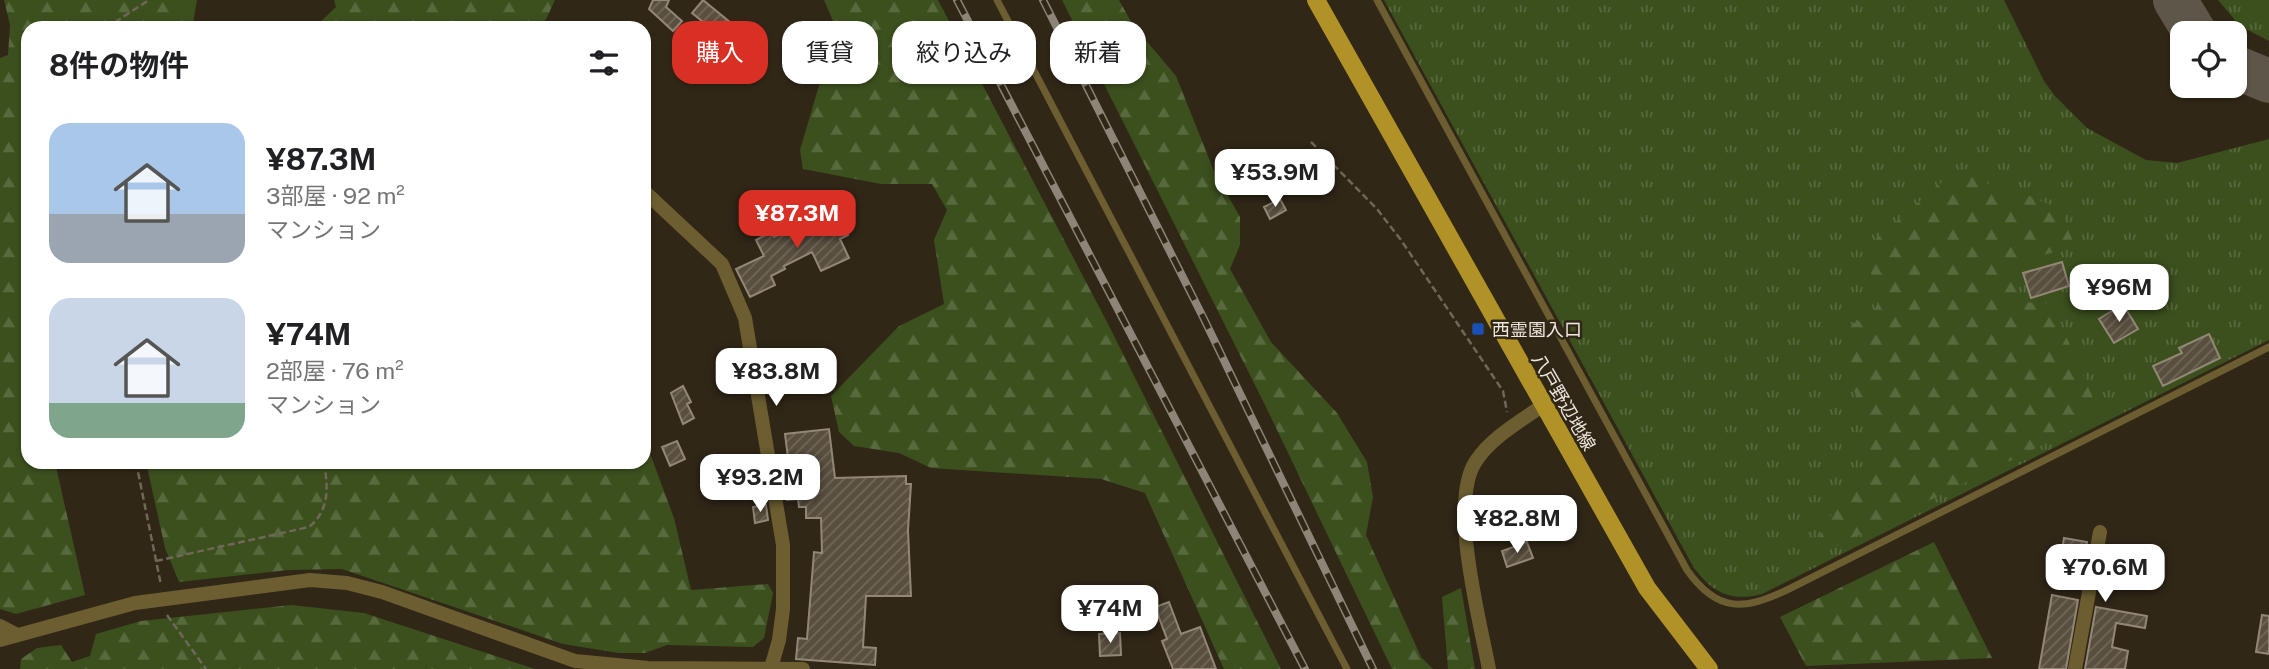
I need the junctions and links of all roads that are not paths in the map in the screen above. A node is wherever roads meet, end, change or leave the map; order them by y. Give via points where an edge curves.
1 (997, 0) edge
2 (1315, 0) edge
3 (1377, 0) edge
4 (651, 198) edge
5 (2269, 347) edge
6 (1542, 405) junction
7 (2100, 532) dead end
8 (0, 626) edge
9 (17, 635) junction
10 (0, 640) edge
11 (692, 668) edge
12 (771, 668) edge
13 (803, 669) edge
14 (1347, 669) edge
15 (1489, 669) edge
16 (1709, 669) edge
17 (2075, 669) edge

1 - 14 lane
2 - 6 main road, 八戸野辺地線
3 - 5 lane via 1687,570 1698,587 1727,604 1757,604 1789,589
4 - 12 street via 722,264 745,318 783,545 783,609
6 - 15 street via 1474,463 1463,507
6 - 16 main road, 八戸野辺地線 via 1647,588
7 - 17 street
8 - 9 street
9 - 10 street
9 - 11 street via 159,599 310,580 382,592 575,661 609,667
11 - 12 street
12 - 13 street

